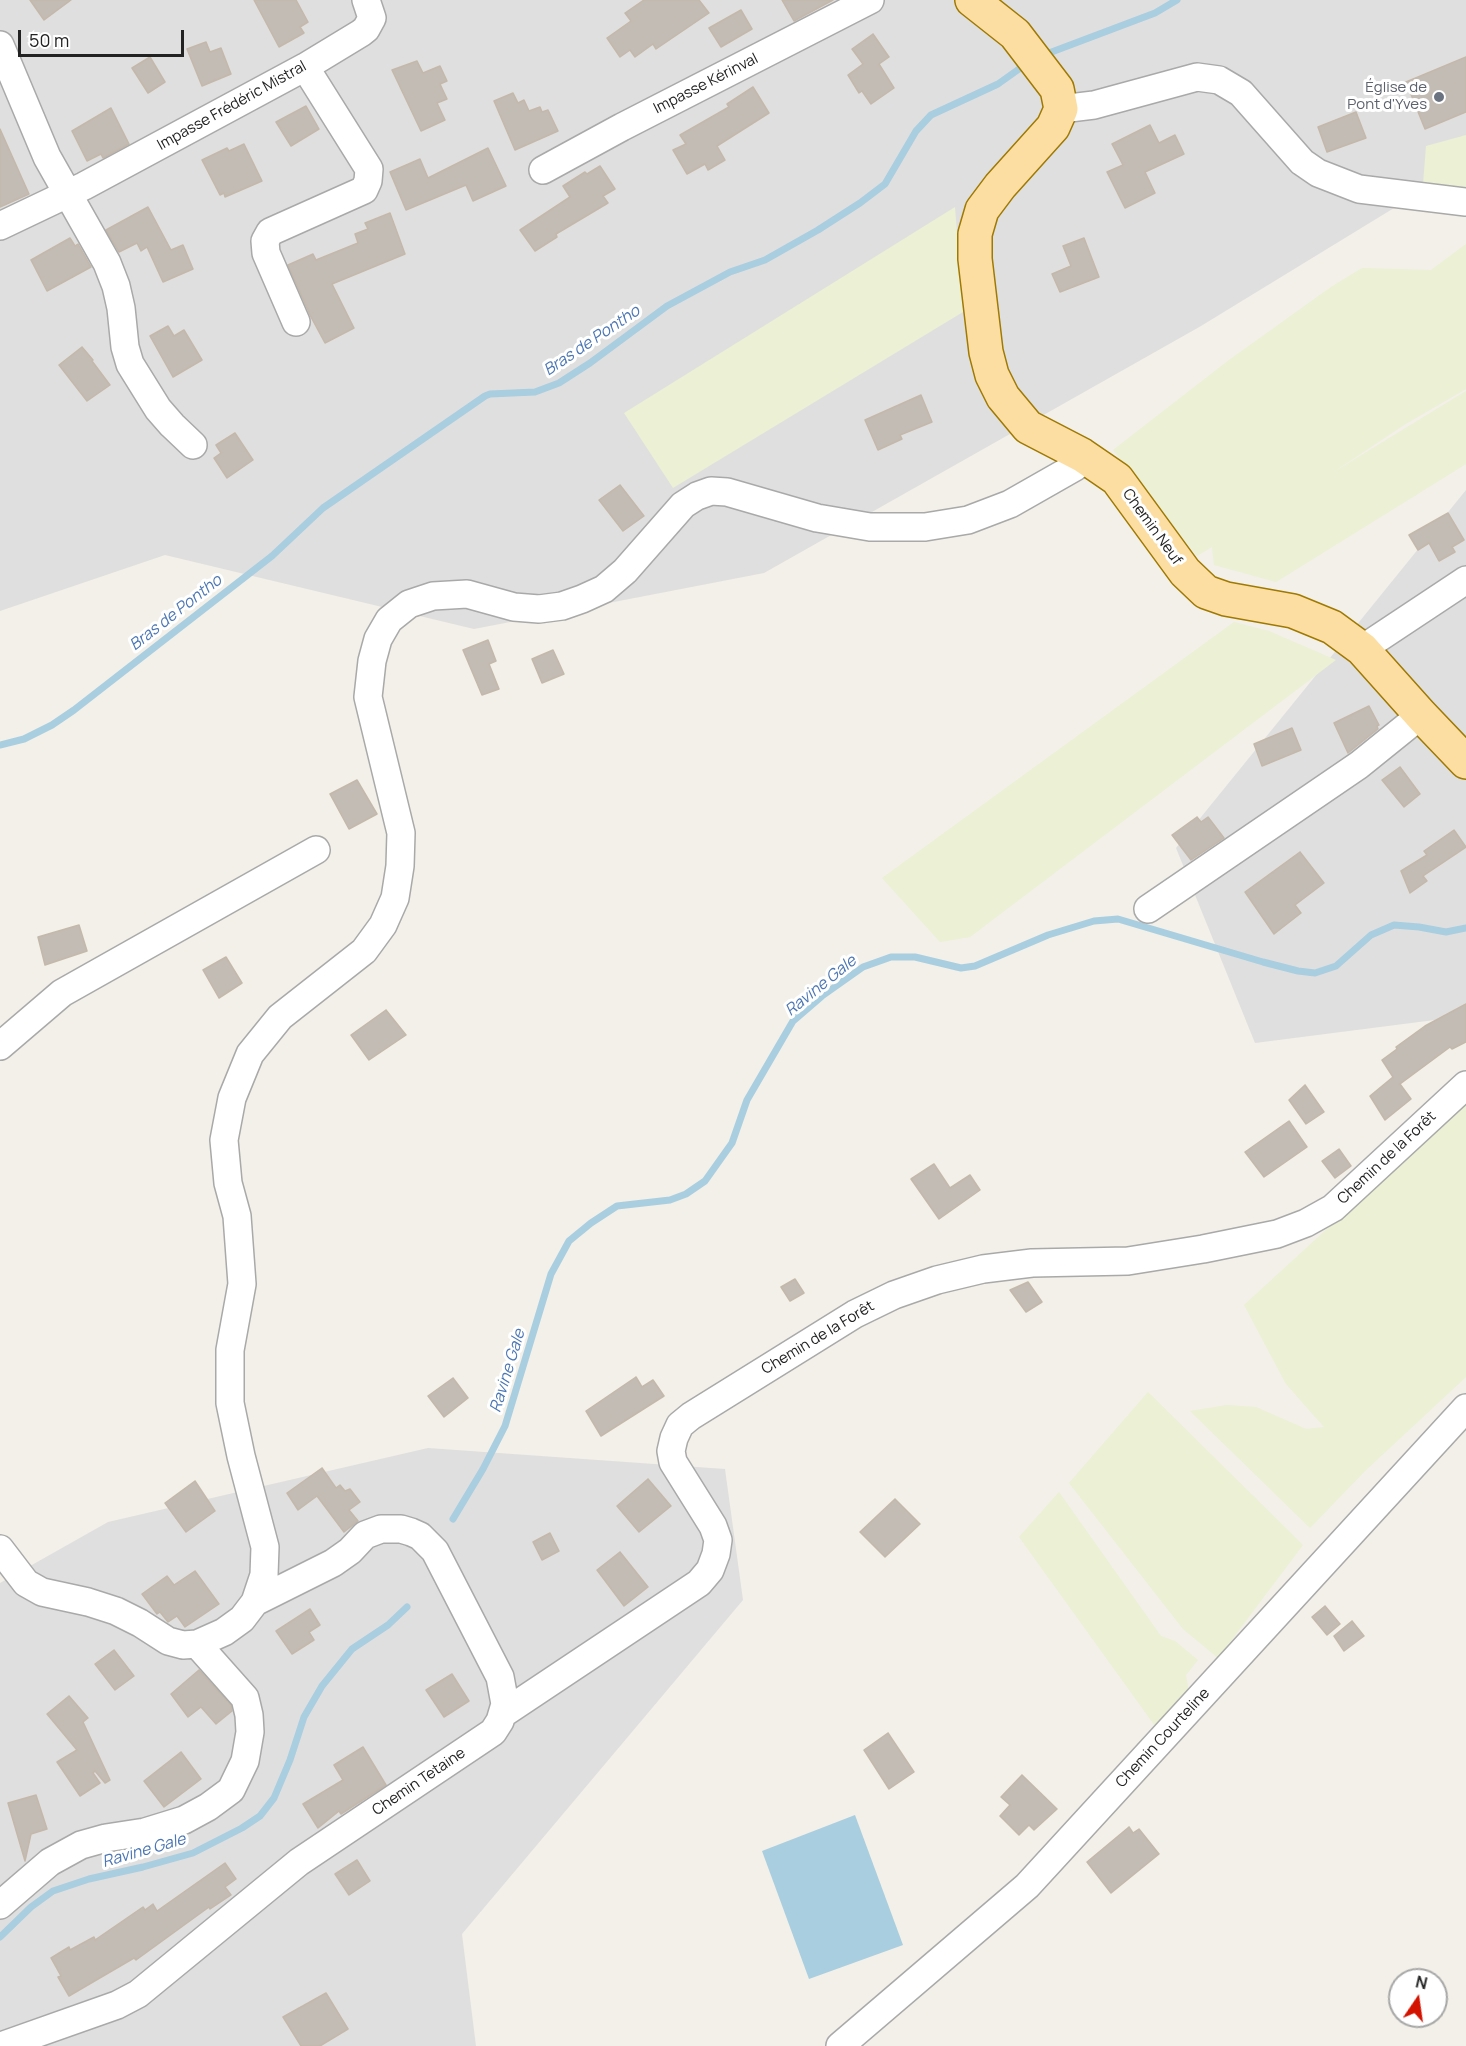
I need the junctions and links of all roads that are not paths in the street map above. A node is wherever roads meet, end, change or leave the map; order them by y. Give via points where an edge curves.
1 (366, 0) edge
2 (870, 0) edge
3 (972, 0) edge
4 (0, 45) edge
5 (305, 67) junction
6 (1059, 99) junction
7 (543, 170) dead end
8 (68, 194) junction
9 (1466, 202) edge
10 (0, 226) edge
11 (296, 322) dead end
12 (193, 445) dead end
13 (1082, 455) junction
14 (1466, 580) edge
15 (1362, 648) junction
16 (1421, 715) junction
17 (1466, 762) edge
18 (316, 850) dead end
19 (1148, 909) dead end
20 (0, 1046) edge
21 (1466, 1085) edge
22 (1466, 1408) edge
23 (0, 1549) edge
24 (255, 1602) junction
25 (197, 1644) junction
26 (504, 1713) junction
27 (0, 1905) edge
28 (29, 2042) edge
29 (1, 2046) edge
30 (840, 2046) edge

1 - 5 street, Impasse Frédéric Mistral via 372,18 366,29
2 - 7 street, Impasse Kérinval
3 - 6 main road via 1015,34
4 - 8 street via 47,157
5 - 8 street, Impasse Frédéric Mistral
5 - 11 street via 369,169 364,190 270,232 265,241 266,253
6 - 9 street via 1095,105 1197,77 1219,80 1241,93 1302,162 1318,173 1359,189
6 - 13 main road, Chemin Neuf via 1053,127 982,210 975,234 975,258 986,352 1003,397 1028,427
8 - 10 street, Impasse Frédéric Mistral
8 - 12 street via 116,286 130,364 158,409
13 - 15 main road, Chemin Neuf via 1117,479 1185,572 1206,591 1226,599 1293,611 1332,627
13 - 24 street via 1075,467 1011,504 968,520 925,527 870,528 711,491 683,505 625,571 604,589 582,599 538,609 514,608 467,594 433,596 409,604 389,620 378,639 368,697 401,834 395,898 383,925 364,951 280,1017 250,1054 232,1098 224,1140 228,1183 237,1216 242,1284 230,1350 230,1403 265,1547 264,1575
14 - 15 street
15 - 16 main road, Chemin Neuf
16 - 17 main road, Chemin Neuf
16 - 19 street via 1359,765
18 - 20 street via 62,993
21 - 26 street, Chemin de la Forêt via 1333,1208 1306,1223 1277,1234 1139,1259 1032,1263 937,1280 855,1314 691,1416 680,1425 671,1451 673,1462 718,1540 710,1570 699,1582
22 - 30 street, Chemin Courteline via 1027,1886
23 - 25 street via 26,1583 42,1592 116,1611 168,1641
24 - 25 street via 242,1619
24 - 26 street via 333,1563 365,1535 381,1529 401,1529 420,1536 435,1551 500,1677
25 - 27 street via 245,1698 249,1715 245,1761 231,1790 184,1820 81,1845 50,1862
26 - 28 street, Chemin Tetaine via 493,1732 299,1862 138,1994
28 - 29 street, Chemin Tetaine

